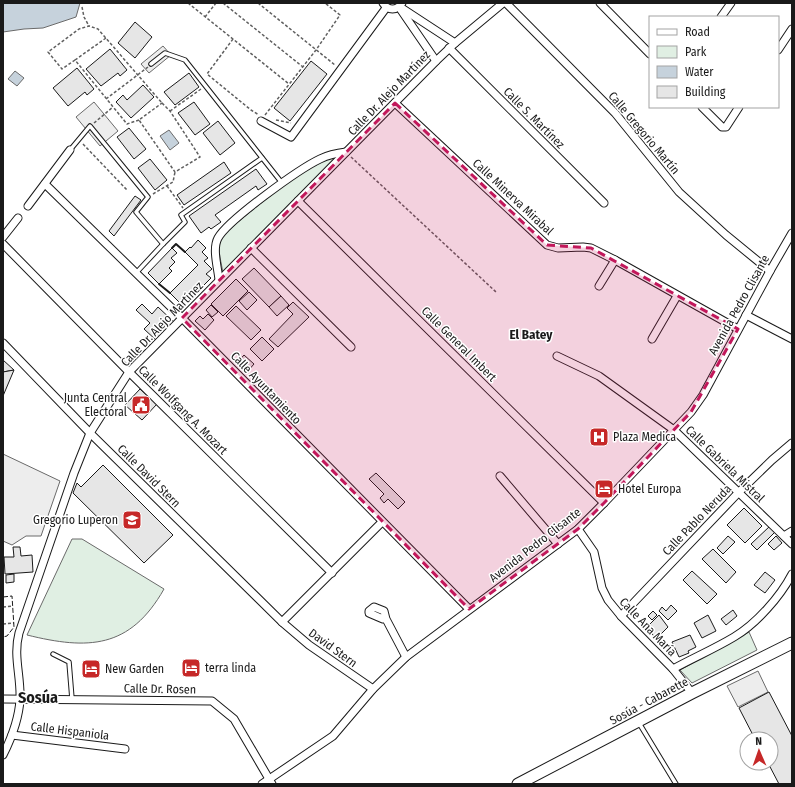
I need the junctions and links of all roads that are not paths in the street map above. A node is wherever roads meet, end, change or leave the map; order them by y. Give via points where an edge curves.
1 (504, 3) edge
2 (600, 3) edge
3 (731, 3) edge
4 (385, 5) edge
5 (401, 5) edge
6 (721, 16) edge
7 (792, 29) edge
8 (455, 42) junction
9 (449, 48) junction
10 (779, 48) edge
11 (649, 53) edge
12 (436, 61) junction
13 (151, 64) road end
14 (395, 103) junction
15 (703, 108) edge
16 (738, 108) edge
17 (262, 120) road end
18 (70, 150) joint
19 (346, 152) junction
20 (262, 158) junction
21 (282, 183) junction
22 (45, 184) junction
23 (298, 201) junction
24 (604, 204) dead end
25 (28, 206) dead end
26 (18, 218) dead end
27 (792, 233) edge
28 (3, 237) edge
29 (3, 244) edge
30 (163, 244) junction
31 (251, 248) junction
32 (615, 260) junction
33 (770, 270) junction
34 (136, 273) junction
35 (220, 280) junction
36 (599, 286) dead end
37 (677, 296) junction
38 (746, 315) junction
39 (182, 318) junction
40 (738, 329) junction
41 (792, 339) edge
42 (652, 340) dead end
43 (3, 343) edge
44 (351, 348) dead end
45 (557, 356) dead end
46 (129, 372) junction
47 (674, 430) junction
48 (90, 433) junction
49 (792, 443) edge
50 (500, 476) dead end
51 (739, 492) junction
52 (604, 503) junction
53 (382, 522) junction
54 (578, 528) junction
55 (792, 531) edge
56 (784, 536) junction
57 (558, 544) junction
58 (792, 544) edge
59 (332, 573) junction
60 (792, 574) edge
61 (469, 609) junction
62 (621, 616) junction
63 (386, 619) dead end
64 (282, 622) junction
65 (792, 643) edge
66 (53, 654) dead end
67 (406, 657) junction
68 (673, 668) junction
69 (373, 689) junction
70 (692, 693) junction
71 (20, 698) junction
72 (3, 699) edge
73 (72, 699) junction
74 (638, 722) junction
75 (12, 735) junction
76 (126, 749) dead end
77 (3, 755) edge
78 (271, 782) edge
79 (262, 784) edge
80 (518, 784) edge
81 (676, 784) edge

1 - 8 street, Calle Dr. Alejo Martínez
1 - 33 street, Calle Gregorio Martín via 615,113 679,192 726,235
2 - 11 street
3 - 6 street
4 - 5 street via 393,10
4 - 17 street via 291,137
5 - 8 street
5 - 12 street
7 - 10 street
8 - 9 street, Calle Dr. Alejo Martínez
9 - 12 street, Calle Dr. Alejo Martínez
9 - 24 street, Calle S. Martínez
12 - 14 street, Calle Dr. Alejo Martínez
13 - 20 lane via 165,52 185,60
14 - 19 street, Calle Dr. Alejo Martínez
14 - 32 street, Calle Minerva Mirabal via 547,245 558,248 587,247
15 - 16 street via 722,127 726,127
18 - 22 street
18 - 30 lane via 90,126 148,197 136,212
19 - 21 street via 318,159
19 - 23 street, Calle Dr. Alejo Martínez
20 - 21 lane
20 - 30 lane via 180,215 185,222
21 - 35 street via 225,229 218,238 216,251
22 - 25 street
22 - 34 street, Calle Ayuntamiento
23 - 31 street, Calle Dr. Alejo Martínez
23 - 52 street, Calle General Imbert
26 - 28 street
27 - 33 street, Avenida Pedro Clisante
29 - 46 street, Calle Wolfgang A. Mozart
30 - 34 lane
31 - 35 street, Calle Dr. Alejo Martínez
31 - 44 street
32 - 36 street
32 - 37 street, Calle Minerva Mirabal
33 - 38 street, Avenida Pedro Clisante
34 - 39 street, Calle Ayuntamiento
35 - 39 street, Calle Dr. Alejo Martínez
37 - 40 street, Calle Minerva Mirabal
37 - 42 street
38 - 40 street, Avenida Pedro Clisante
38 - 41 street
39 - 46 street, Calle Dr. Alejo Martínez
39 - 53 street, Calle Ayuntamiento
40 - 47 street, Avenida Pedro Clisante via 703,394
43 - 48 street, Calle David Stern
45 - 47 street, Calle Gabriela Mistral via 599,376
46 - 48 street, Calle Dr. Alejo Martínez
46 - 59 street, Calle Wolfgang A. Mozart
47 - 51 street, Calle Gabriela Mistral
47 - 52 street, Avenida Pedro Clisante
48 - 64 street, Calle David Stern
48 - 71 street, Calle Dr. Alejo Martínez via 19,633 16,653
49 - 51 street, Calle Pablo Neruda
50 - 57 street
51 - 56 street, Calle Gabriela Mistral
51 - 62 street, Calle Pablo Neruda
52 - 54 street, Avenida Pedro Clisante
53 - 59 street
53 - 61 street, Calle Ayuntamiento
54 - 57 street, Avenida Pedro Clisante
54 - 62 street, Calle Ana María via 594,552 604,594
55 - 56 street
56 - 58 street, Calle Gabriela Mistral
57 - 61 street, Avenida Pedro Clisante
59 - 64 street
60 - 68 street via 766,611 735,636
61 - 67 street, Avenida Pedro Clisante
62 - 68 street, Calle Ana María
63 - 67 street
64 - 69 street, David Stern via 309,645
65 - 70 main road, Sosúa - Cabarette
66 - 73 lane via 69,662
67 - 69 street, Avenida Pedro Clisante
68 - 70 street, Calle Ana María
69 - 78 street, Avenida Pedro Clisante via 333,736
70 - 74 main road, Sosúa - Cabarette
71 - 72 street, Calle Dr. Rosen
71 - 73 street, Calle Dr. Rosen
71 - 75 street, Calle Dr. Alejo Martínez
73 - 78 street, Calle Dr. Rosen via 212,701 234,719
74 - 80 main road, Sosúa - Cabarette
74 - 81 lane
75 - 76 street, Calle Hispaniola
75 - 77 street, Calle Dr. Alejo Martínez
78 - 79 street, Avenida Pedro Clisante

